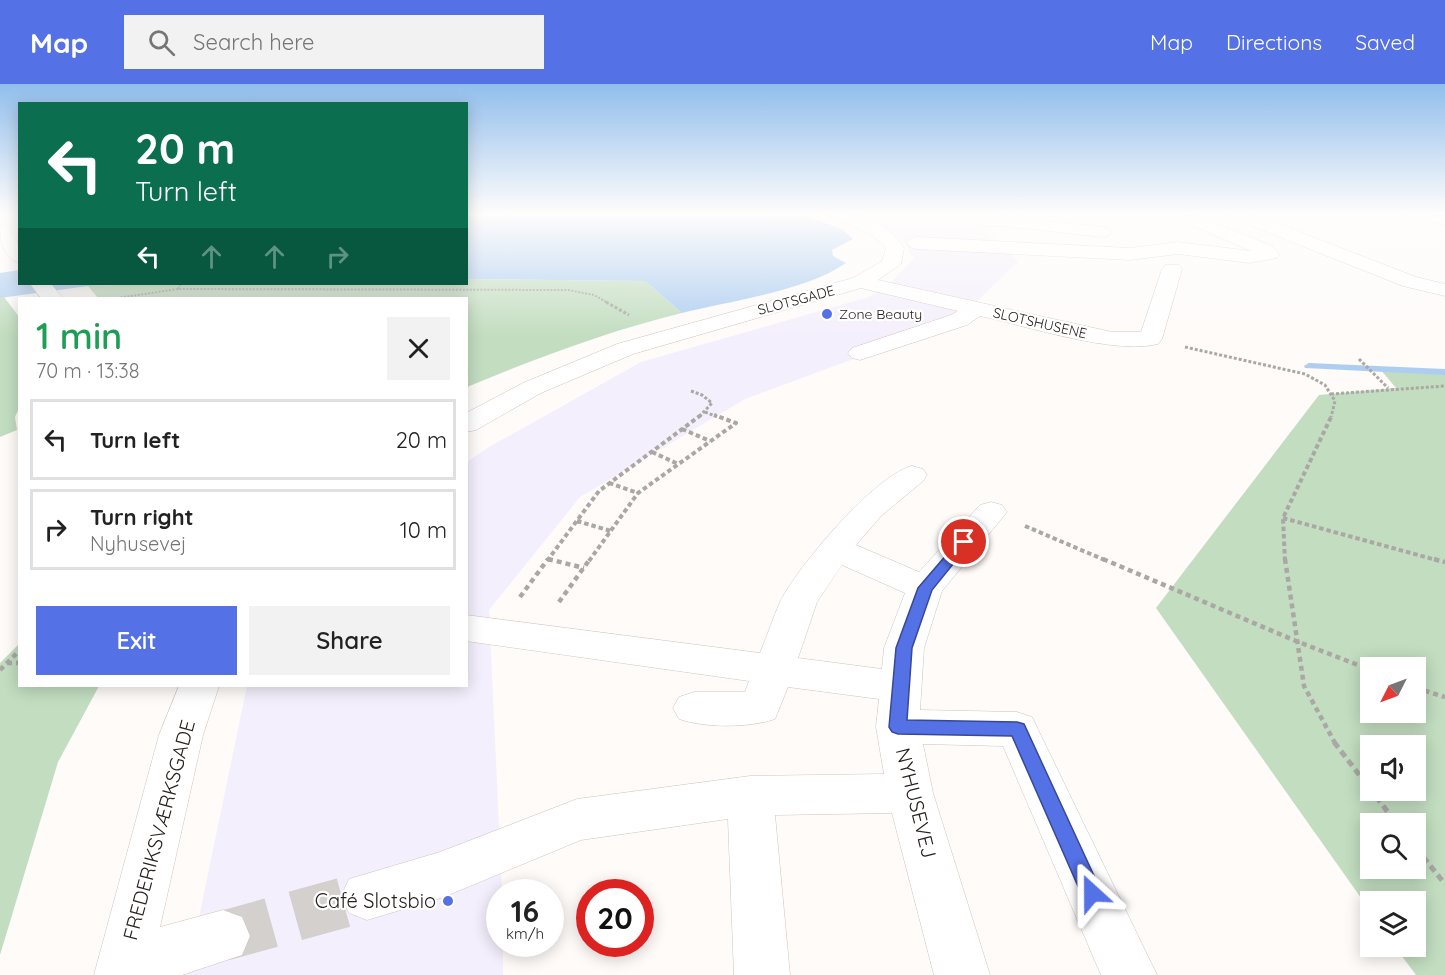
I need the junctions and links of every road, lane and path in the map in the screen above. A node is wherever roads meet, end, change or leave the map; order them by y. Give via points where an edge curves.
1 (893, 255) edge
2 (1174, 255) edge
3 (1340, 255) edge
4 (860, 282) junction
5 (41, 285) edge
6 (180, 285) edge
7 (178, 289) junction
8 (1445, 290) edge
9 (51, 297) edge
10 (124, 297) edge
11 (977, 308) junction
12 (667, 336) junction
13 (1150, 339) junction
14 (860, 352) dead end
15 (1359, 359) dead end
16 (1445, 386) edge
17 (1389, 389) junction
18 (691, 391) dead end
19 (1331, 394) junction
20 (705, 412) junction
21 (468, 423) edge
22 (682, 429) junction
23 (711, 441) junction
24 (652, 452) junction
25 (679, 464) junction
26 (912, 475) dead end
27 (609, 483) junction
28 (638, 493) junction
29 (991, 512) joint
30 (1283, 518) junction
31 (577, 521) junction
32 (611, 531) junction
33 (835, 549) junction
34 (548, 560) junction
35 (1445, 562) edge
36 (584, 568) junction
37 (926, 588) junction
38 (480, 630) edge
39 (534, 637) junction
40 (1296, 641) junction
41 (18, 652) edge
42 (6, 663) junction
43 (18, 663) edge
44 (1360, 666) edge
45 (0, 670) edge
46 (774, 670) junction
47 (199, 687) edge
48 (1426, 690) edge
49 (1445, 697) edge
50 (900, 707) junction
51 (694, 708) dead end
52 (910, 793) junction
53 (750, 796) junction
54 (1388, 813) edge
55 (1426, 860) edge
56 (1445, 884) edge
57 (367, 896) tunnel mouth
58 (223, 936) tunnel mouth
59 (123, 970) edge
60 (762, 975) edge
61 (962, 975) edge
62 (1129, 975) edge

1 - 4 street, SLOTSGADE via 891,264
2 - 13 street
3 - 8 street via 1410,282
4 - 11 street, SLOTSHUSENE
4 - 12 street, SLOTSGADE
5 - 9 street
6 - 7 path
7 - 10 path
7 - 12 path via 568,290 594,295
11 - 13 street, SLOTSHUSENE via 1112,339
11 - 14 street via 959,320
12 - 21 street via 532,388
13 - 19 path via 1305,374 1325,385
15 - 17 path
16 - 17 path
17 - 19 path
18 - 20 path via 712,403
19 - 30 path via 1335,401 1330,423
20 - 22 path
20 - 23 path via 736,423
22 - 23 path
22 - 24 path
23 - 25 path
24 - 25 path
24 - 27 path
25 - 28 path
26 - 33 street via 870,509
27 - 28 path
27 - 31 path
28 - 32 path
29 - 37 street, NYHUSEVEJ
29 - 40 path
30 - 35 path
30 - 40 path via 1283,549
31 - 32 path
31 - 34 path
32 - 36 path
33 - 37 street
33 - 46 street via 799,601
34 - 36 path
34 - 38 path
36 - 39 path
37 - 50 street, NYHUSEVEJ via 904,648
38 - 39 street
39 - 46 street
40 - 44 path
40 - 54 path via 1304,686 1339,751
41 - 42 path
42 - 43 path
42 - 45 path
46 - 50 street
46 - 51 street via 760,708
47 - 59 street, FREDERIKSVÆRKSGADE via 181,735
48 - 49 path
50 - 52 street, NYHUSEVEJ
50 - 62 street via 1017,729
52 - 53 street
52 - 61 street, NYHUSEVEJ
53 - 57 street via 577,820 441,875
53 - 60 street
55 - 56 path
58 - 59 street

